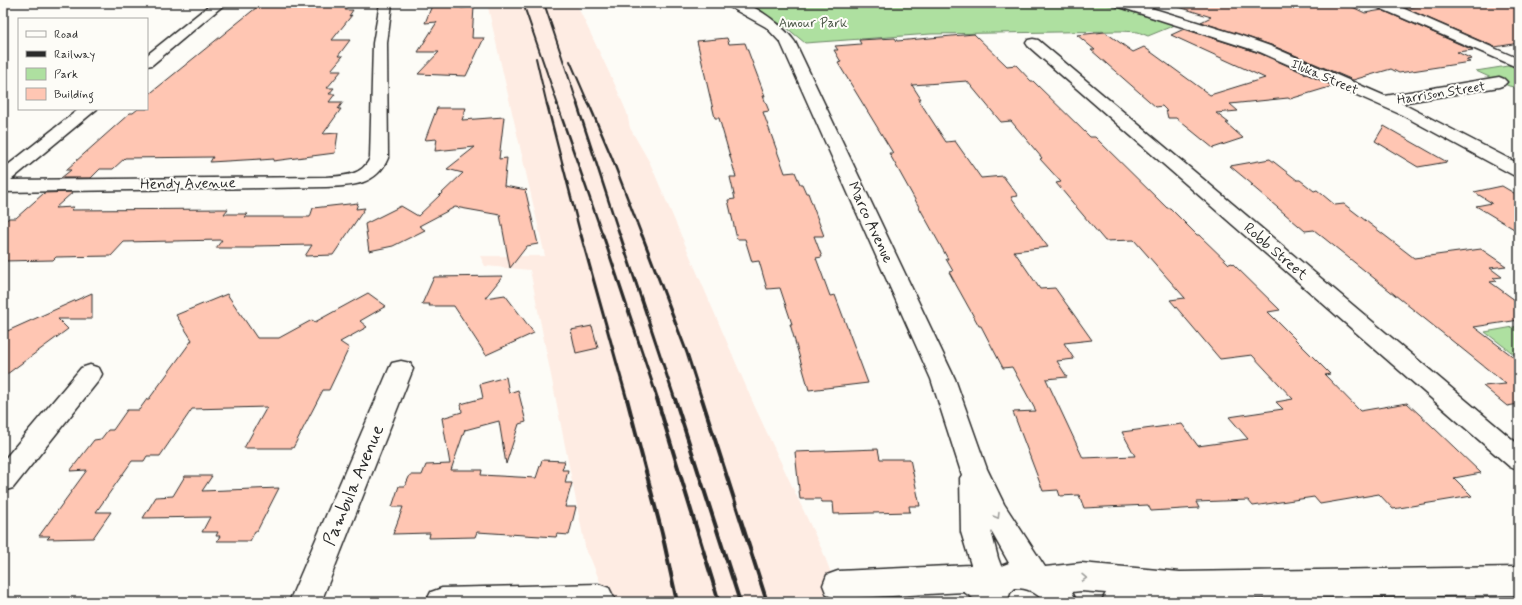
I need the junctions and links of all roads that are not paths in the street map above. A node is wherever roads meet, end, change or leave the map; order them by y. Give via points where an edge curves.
1 (220, 3) edge
2 (386, 3) edge
3 (734, 3) edge
4 (1122, 3) edge
5 (1380, 3) edge
6 (1033, 43) dead end
7 (148, 61) edge
8 (1519, 64) edge
9 (1499, 82) dead end
10 (1383, 101) junction
11 (88, 110) edge
12 (1519, 171) edge
13 (3, 178) edge
14 (3, 186) edge
15 (401, 369) dead end
16 (90, 374) dead end
17 (1519, 460) edge
18 (973, 469) junction
19 (3, 480) edge
20 (1519, 582) edge
21 (838, 585) dead end
22 (1180, 586) junction
23 (1047, 587) edge
24 (994, 594) edge
25 (598, 598) dead end
26 (305, 602) edge
27 (442, 602) edge
28 (1117, 602) edge

1 - 7 street
2 - 14 street, Hendy Avenue via 380,42 379,158 375,168 380,173 326,182
3 - 18 street, Marco Avenue via 776,27 788,42 943,379
4 - 10 street, Iluka Street via 1255,45
5 - 8 street
6 - 17 street, Robb Street
9 - 10 street, Harrison Street
10 - 12 street, Iluka Street
11 - 13 street
15 - 26 street, Pambula Avenue
16 - 19 street
18 -> 23 street, Marco Avenue via 994,512
18 - 24 street, Marco Avenue via 976,532
20 - 22 street
21 - 24 street via 968,578
23 -> 22 street via 1081,577
22 - 28 street
23 - 24 street via 1018,574 1008,576
25 - 27 street

